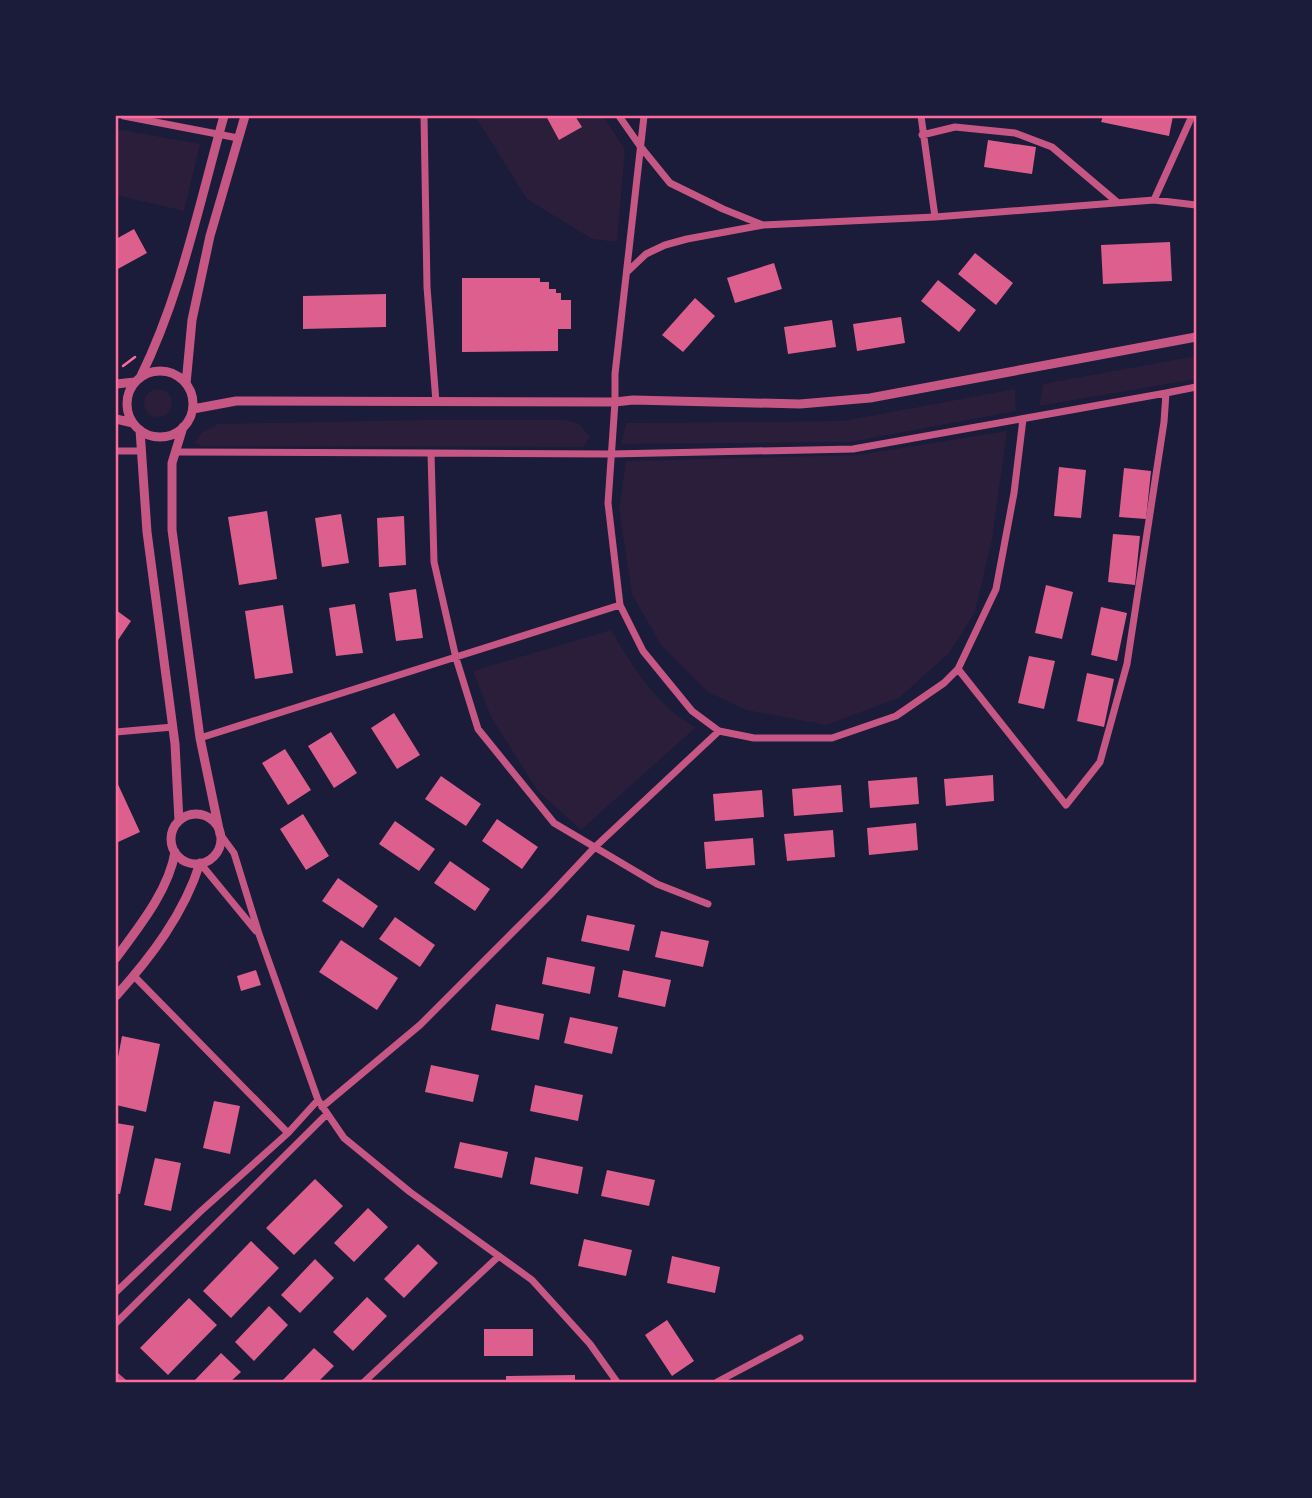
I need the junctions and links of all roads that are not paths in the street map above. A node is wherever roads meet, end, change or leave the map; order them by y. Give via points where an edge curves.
1 (124, 116) edge
2 (224, 116) edge
3 (245, 116) edge
4 (424, 116) edge
5 (619, 116) edge
6 (644, 116) edge
7 (921, 116) edge
8 (1192, 116) edge
9 (218, 134) junction
10 (922, 135) junction
11 (238, 138) junction
12 (640, 146) junction
13 (1154, 200) junction
14 (1118, 202) junction
15 (1196, 205) edge
16 (935, 217) junction
17 (764, 225) junction
18 (627, 272) junction
19 (1196, 337) edge
20 (138, 380) junction
21 (116, 384) edge
22 (186, 384) junction
23 (1196, 387) edge
24 (1166, 393) junction
25 (436, 402) junction
26 (615, 402) junction
27 (193, 409) junction
28 (116, 419) edge
29 (1023, 419) junction
30 (136, 427) junction
31 (183, 427) junction
32 (116, 450) edge
33 (141, 451) junction
34 (176, 452) junction
35 (431, 453) junction
36 (611, 454) junction
37 (620, 605) junction
38 (456, 658) junction
39 (958, 669) junction
40 (173, 727) junction
41 (719, 731) junction
42 (116, 732) edge
43 (200, 738) junction
44 (179, 821) junction
45 (220, 835) junction
46 (595, 847) junction
47 (175, 852) junction
48 (200, 863) junction
49 (708, 905) dead end
50 (259, 934) junction
51 (116, 958) edge
52 (134, 976) junction
53 (116, 996) edge
54 (323, 1107) junction
55 (288, 1133) junction
56 (499, 1255) junction
57 (116, 1292) edge
58 (116, 1323) edge
59 (800, 1338) dead end
60 (116, 1376) edge
61 (123, 1382) edge
62 (364, 1382) edge
63 (617, 1382) edge
64 (717, 1382) edge

1 - 9 street
2 - 9 street
3 - 11 street
4 - 25 street via 427,287
5 - 12 street
6 - 12 street
7 - 10 street
8 - 13 street
9 - 11 street
9 - 20 street via 176,291 160,338
10 - 14 street via 955,127 1015,133 1052,147
10 - 16 street
11 - 22 street via 192,320
12 - 17 street via 670,183
12 - 18 street
13 - 14 street
13 - 15 street
14 - 16 street
16 - 17 street
17 - 18 street via 665,246 646,254
18 - 26 street
19 - 26 street via 870,398 800,404
20 - 21 street
20 - 22 street via 159,371 170,372
20 - 30 street via 127,404
22 - 27 street
23 - 24 street
24 - 29 street
24 - 39 street via 1127,664 1100,762 1066,805
25 - 26 street
25 - 27 street via 236,401
26 - 36 street
27 - 31 street
28 - 30 street
29 - 36 street via 853,449
29 - 39 street via 996,589
30 - 31 street via 158,437
30 - 33 street
31 - 34 street
32 - 33 street
33 - 40 street
34 - 35 street
34 - 43 street via 172,530
35 - 36 street
35 - 38 street via 434,562
36 - 37 street via 608,503
37 - 38 street
37 - 41 street via 643,651 692,711
38 - 43 street
38 - 46 street via 478,729 554,823
39 - 41 street via 896,716 832,738 754,738
40 - 42 street
40 - 44 street
41 - 46 street
43 - 45 street
44 - 45 street via 200,814 213,821
44 - 47 street via 171,836
45 - 48 street via 218,849
45 - 50 street via 234,853
46 - 49 street via 657,884
46 - 54 street via 419,1026
47 - 48 street via 186,861
47 - 51 street via 147,916
48 - 50 street
48 - 52 street via 191,891
50 - 54 street
52 - 53 street
52 - 55 street
54 - 55 street
54 - 56 street via 344,1138
54 - 58 street
55 - 57 street
56 - 62 street
56 - 63 street via 532,1280 590,1344
59 - 64 street
60 - 61 street

